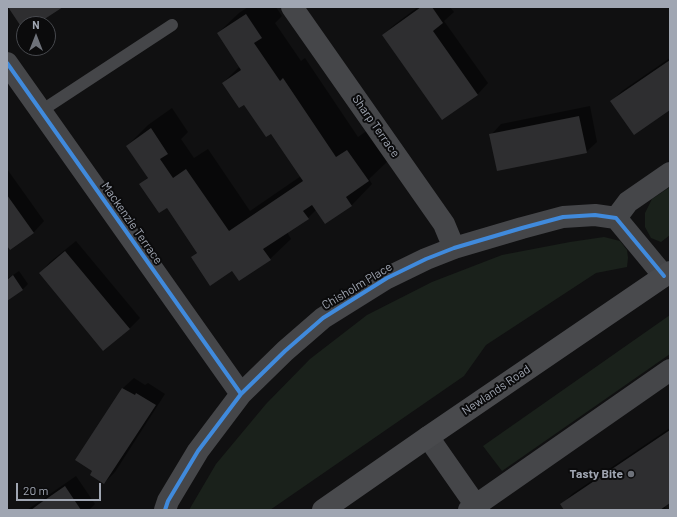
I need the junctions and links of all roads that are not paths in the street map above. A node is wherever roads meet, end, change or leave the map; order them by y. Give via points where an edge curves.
1 (292, 7) edge
2 (172, 25) dead end
3 (7, 63) edge
4 (41, 111) junction
5 (670, 173) edge
6 (616, 218) junction
7 (454, 248) junction
8 (667, 274) edge
9 (670, 370) edge
10 (241, 394) junction
11 (428, 437) junction
12 (474, 509) edge
13 (165, 510) edge
14 (323, 510) edge

1 - 7 street, Sharp Terrace via 444,224
2 - 4 lane
3 - 4 street, Mackenzie Terrace
4 - 10 street, Mackenzie Terrace
5 - 6 street via 628,202
6 - 7 street, Chisholm Place via 595,215 563,217
6 - 8 street
7 - 10 street, Chisholm Place via 387,278 323,318
8 - 11 main road, Newlands Road
9 - 12 street
10 - 13 street, Chisholm Place via 198,451
11 - 12 street
11 - 14 main road, Newlands Road

